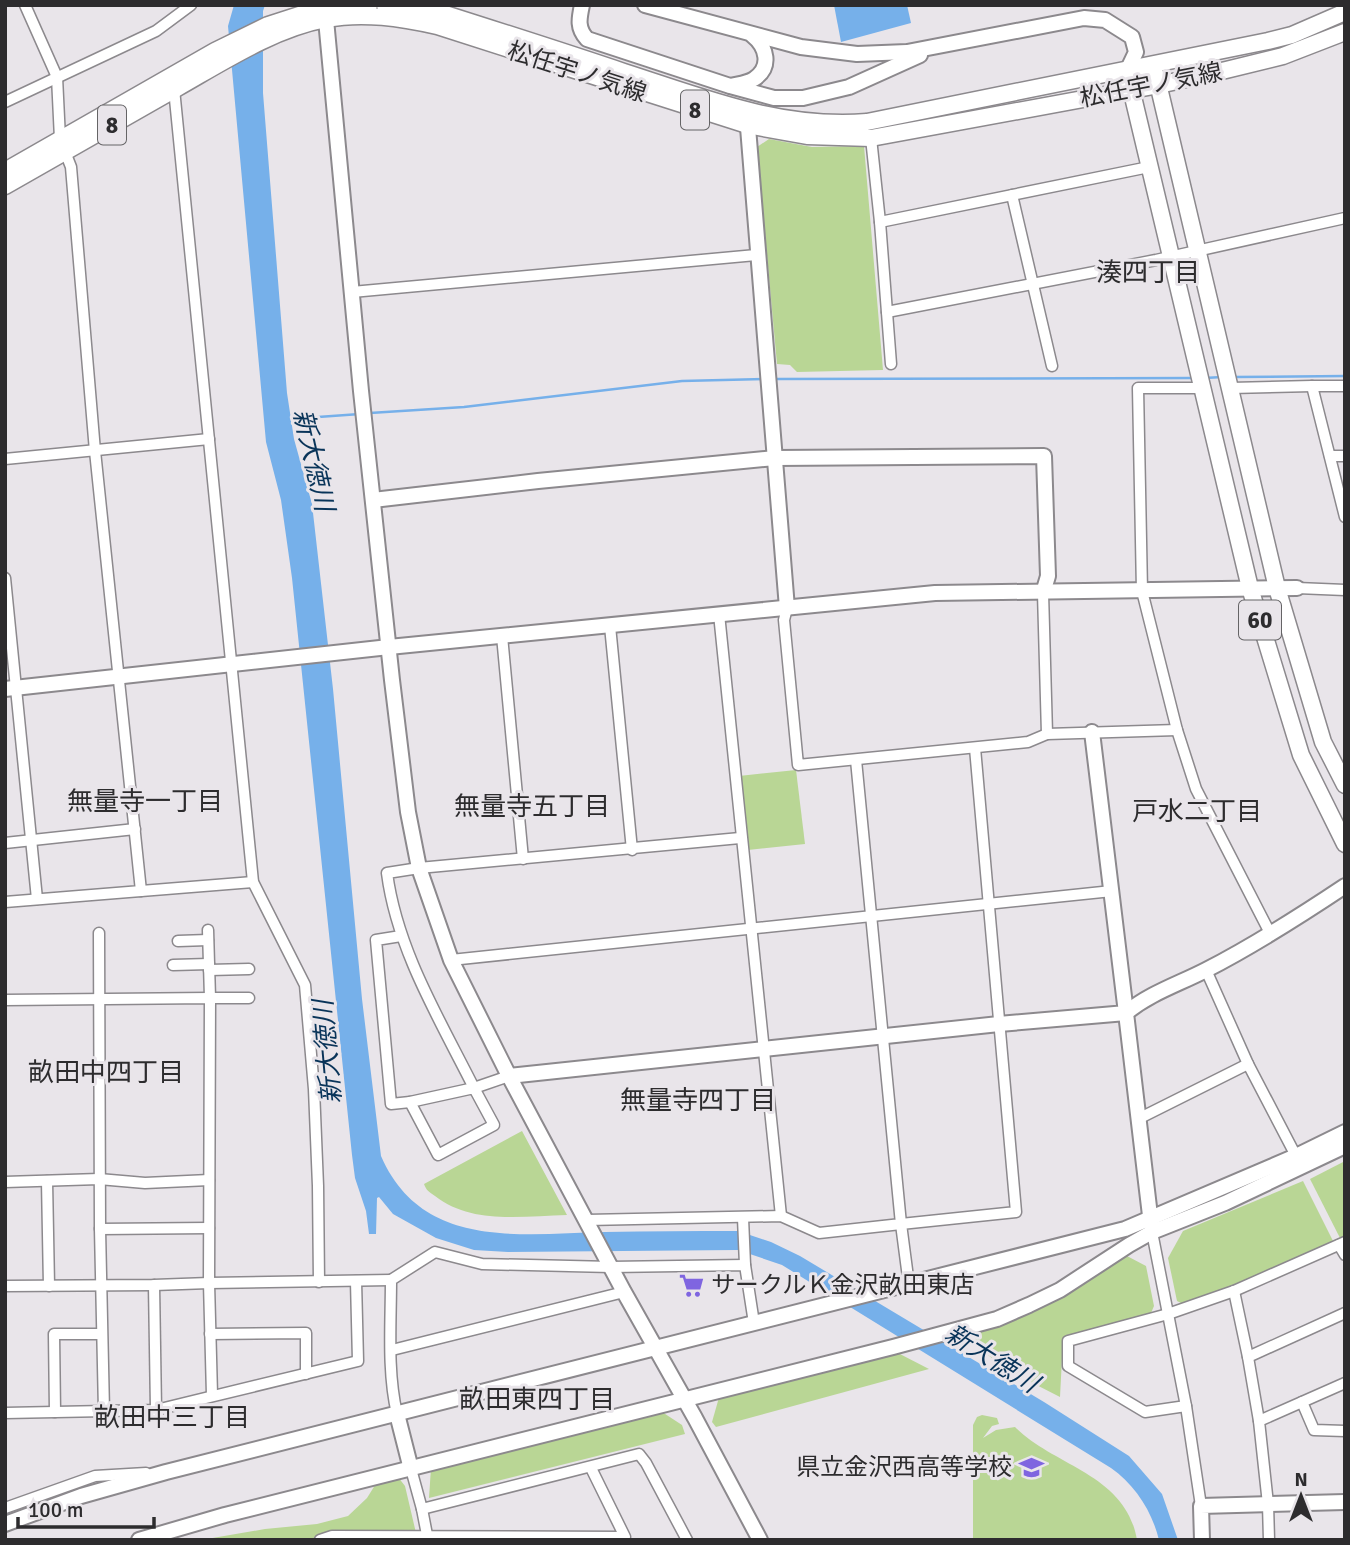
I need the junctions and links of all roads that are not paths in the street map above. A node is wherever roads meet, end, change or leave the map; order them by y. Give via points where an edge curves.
1 (25, 5) edge
2 (191, 5) edge
3 (369, 5) edge
4 (385, 5) edge
5 (582, 5) edge
6 (645, 5) edge
7 (325, 11) edge
8 (1345, 12) edge
9 (1345, 32) edge
10 (750, 33) junction
11 (940, 46) junction
12 (1136, 52) junction
13 (217, 57) junction
14 (1154, 65) junction
15 (1127, 71) junction
16 (57, 77) junction
17 (1159, 85) junction
18 (730, 86) junction
19 (174, 89) junction
20 (1131, 89) junction
21 (5, 102) edge
22 (747, 118) junction
23 (871, 138) junction
24 (63, 145) junction
25 (1149, 167) junction
26 (5, 171) edge
27 (5, 186) edge
28 (1012, 195) junction
29 (1345, 218) edge
30 (880, 222) junction
31 (1196, 251) junction
32 (756, 256) junction
33 (1172, 257) junction
34 (1032, 285) junction
35 (352, 292) junction
36 (887, 312) junction
37 (891, 365) dead end
38 (1052, 366) dead end
39 (1312, 386) junction
40 (1345, 386) edge
41 (1202, 387) junction
42 (1231, 388) junction
43 (209, 439) junction
44 (95, 451) junction
45 (1330, 456) junction
46 (1345, 456) edge
47 (775, 458) junction
48 (5, 459) edge
49 (373, 500) junction
50 (1345, 517) edge
51 (5, 578) edge
52 (1250, 588) junction
53 (1277, 588) junction
54 (1297, 588) joint
55 (1345, 590) edge
56 (1142, 591) junction
57 (1043, 593) junction
58 (786, 608) junction
59 (719, 614) junction
60 (610, 626) junction
61 (502, 636) junction
62 (389, 647) junction
63 (232, 665) junction
64 (120, 677) junction
65 (11, 689) edge
66 (1177, 730) junction
67 (1092, 732) junction
68 (1047, 734) junction
69 (975, 748) junction
70 (856, 760) junction
71 (1345, 785) edge
72 (135, 829) junction
73 (740, 838) junction
74 (29, 841) junction
75 (5, 843) edge
76 (1345, 844) edge
77 (632, 850) junction
78 (523, 859) junction
79 (419, 868) junction
80 (253, 882) junction
81 (1345, 886) edge
82 (141, 891) junction
83 (1112, 891) junction
84 (37, 899) junction
85 (5, 902) edge
86 (989, 904) junction
87 (872, 918) junction
88 (750, 931) junction
89 (99, 933) dead end
90 (1271, 935) junction
91 (401, 936) junction
92 (178, 941) dead end
93 (451, 960) junction
94 (173, 965) dead end
95 (209, 967) junction
96 (249, 969) dead end
97 (1206, 970) junction
98 (210, 998) junction
99 (249, 998) dead end
100 (99, 999) junction
101 (5, 1000) edge
102 (1126, 1013) junction
103 (999, 1024) junction
104 (884, 1036) junction
105 (762, 1049) junction
106 (1248, 1064) junction
107 (509, 1076) junction
108 (474, 1088) junction
109 (410, 1102) junction
110 (1138, 1119) junction
111 (1345, 1132) edge
112 (1345, 1146) edge
113 (1296, 1156) junction
114 (99, 1179) junction
115 (209, 1180) junction
116 (47, 1181) junction
117 (5, 1182) edge
118 (781, 1216) junction
119 (743, 1220) junction
120 (589, 1223) junction
121 (901, 1224) junction
122 (1151, 1225) junction
123 (209, 1228) junction
124 (100, 1229) junction
125 (1342, 1244) edge
126 (1345, 1255) edge
127 (607, 1261) junction
128 (745, 1261) junction
129 (391, 1280) junction
130 (356, 1281) junction
131 (319, 1282) junction
132 (209, 1283) junction
133 (100, 1285) junction
134 (154, 1285) junction
135 (5, 1286) edge
136 (49, 1286) junction
137 (907, 1286) junction
138 (1234, 1291) junction
139 (624, 1292) junction
140 (1345, 1313) edge
141 (1168, 1314) junction
142 (754, 1323) junction
143 (101, 1334) junction
144 (210, 1334) junction
145 (656, 1349) junction
146 (392, 1350) junction
147 (1248, 1357) junction
148 (306, 1374) junction
149 (1345, 1382) edge
150 (212, 1395) junction
151 (684, 1399) junction
152 (1302, 1402) junction
153 (1186, 1406) junction
154 (156, 1410) junction
155 (104, 1411) junction
156 (55, 1412) junction
157 (5, 1413) edge
158 (392, 1415) junction
159 (1259, 1422) junction
160 (1345, 1431) edge
161 (590, 1468) junction
162 (411, 1469) junction
163 (166, 1472) junction
164 (1345, 1502) edge
165 (1268, 1504) junction
166 (1201, 1506) junction
167 (5, 1508) edge
168 (422, 1509) junction
169 (5, 1524) edge
170 (428, 1539) edge
171 (139, 1540) edge
172 (320, 1540) edge
173 (687, 1540) edge
174 (760, 1540) edge
175 (1202, 1540) edge
176 (1269, 1540) edge

1 - 16 street
2 - 16 street via 156,31
3 - 7 main road, 松任宇ノ気線 / 8
4 - 22 main road, 松任宇ノ気線 / 8 via 436,11
5 - 18 street via 580,32 587,39
6 - 10 street
7 - 13 main road, 松任宇ノ気線 / 8
7 - 22 main road, 松任宇ノ気線 / 8 via 437,26
7 - 35 street
8 - 14 main road, 松任宇ノ気線 / 8 via 1292,35
9 - 17 main road, 松任宇ノ気線 / 8 via 1283,56
10 - 11 street via 801,47 857,54
10 - 18 street via 766,55 764,70 753,81
11 - 12 street via 1084,18 1105,20 1132,37
11 - 18 street via 849,87 803,98 774,98
12 - 14 street
12 - 15 street
13 - 19 main road, 松任宇ノ気線 / 8
13 - 24 main road, 松任宇ノ気線 / 8
14 - 15 main road, 松任宇ノ気線 / 8
14 - 17 main road, 60
15 - 20 main road, 60
15 - 22 main road, 松任宇ノ気線 / 8 via 867,122
16 - 21 street
16 - 24 street
17 - 20 main road, 松任宇ノ気線 / 8
17 - 31 main road, 60
19 - 24 main road, 松任宇ノ気線 / 8
19 - 43 street
20 - 23 main road, 松任宇ノ気線 / 8
20 - 25 main road, 60
22 - 23 main road, 松任宇ノ気線 / 8 via 807,136
22 - 32 street
23 - 30 street
24 - 26 main road, 松任宇ノ気線 / 8
24 - 27 main road, 松任宇ノ気線 / 8
24 - 44 street via 71,167
25 - 28 street
25 - 33 main road, 60
28 - 30 street
28 - 34 street
29 - 31 street
30 - 36 street
31 - 33 street
31 - 42 main road, 60
32 - 35 street
32 - 47 street
33 - 34 street
33 - 41 main road, 60
34 - 36 street
34 - 38 street
35 - 49 street
36 - 37 street
39 - 40 street
39 - 42 street
39 - 45 street
41 - 52 main road, 60
41 - 56 street via 1138,388
42 - 53 main road, 60
43 - 44 street
43 - 63 street
44 - 48 street
44 - 64 street
45 - 46 street
45 - 50 street
47 - 49 street
47 - 57 street via 1044,456 1048,576
47 - 58 street
49 - 62 street
51 - 65 street
52 - 53 street
52 - 56 street
52 - 76 main road, 60 via 1301,755
53 - 54 street
53 - 71 main road, 60 via 1323,742
54 - 55 street
56 - 57 street
56 - 66 street
57 - 58 street via 935,593
57 - 68 street
58 - 59 street
58 - 70 street via 798,765
59 - 60 street
59 - 73 street
60 - 61 street
60 - 77 street
61 - 62 street
61 - 78 street
62 - 63 street
62 - 79 street
63 - 64 street
63 - 80 street
64 - 65 street
64 - 72 street
65 - 74 street
66 - 67 street
66 - 90 street via 1196,789
67 - 68 street
67 - 83 street
68 - 69 street via 1028,742
69 - 70 street
69 - 86 street
70 - 87 street
72 - 74 street
72 - 82 street
73 - 77 street
73 - 88 street
74 - 75 street
74 - 84 street
77 - 78 street
78 - 79 street
79 - 91 street via 387,873
79 - 93 street
80 - 82 street
80 - 131 street via 305,985 314,1089
81 - 90 street
82 - 84 street
83 - 86 street
83 - 102 street
84 - 85 street
86 - 87 street
86 - 103 street
87 - 88 street
87 - 104 street
88 - 93 street
88 - 105 street
89 - 100 street
90 - 97 street
91 - 108 street
91 - 109 street via 376,940 391,1104
92 - 95 street via 208,935
93 - 107 street
94 - 95 street
95 - 96 street
95 - 98 street
97 - 102 street via 1143,999
97 - 106 street
98 - 99 street
98 - 100 street
98 - 115 street
100 - 101 street
100 - 114 street
102 - 103 street
102 - 110 street
103 - 104 street
103 - 121 street via 1016,1212
104 - 105 street
104 - 121 street
105 - 107 street
105 - 118 street
106 - 110 street
106 - 113 street
107 - 108 street
107 - 120 street
108 - 109 street
108 - 109 street via 494,1125 438,1155
110 - 122 street
111 - 113 street
112 - 122 street via 1250,1192
113 - 122 street
114 - 115 street via 145,1183
114 - 116 street
114 - 124 street
115 - 123 street
116 - 117 street
116 - 136 street
118 - 119 street
118 - 121 street via 819,1233
119 - 120 street via 668,1217
119 - 128 street
120 - 127 street
121 - 137 street
122 - 137 street
122 - 141 street
122 - 151 street via 1060,1290 997,1319
123 - 124 street
123 - 132 street
124 - 133 street
125 - 126 street
125 - 138 street
127 - 128 street
127 - 129 street via 482,1264 435,1252
127 - 139 street
128 - 142 street
129 - 130 street
129 - 146 street
130 - 131 street
130 - 148 street via 358,1361
131 - 132 street
132 - 134 street
132 - 144 street
133 - 134 street
133 - 136 street
133 - 143 street
134 - 154 street
135 - 136 street
137 - 142 street
138 - 141 street
138 - 147 street
139 - 145 street
139 - 146 street
140 - 147 street
141 - 153 street
141 - 153 street via 1068,1341 1068,1366 1145,1412
142 - 145 street
143 - 155 street
143 - 156 street via 54,1334
144 - 148 street via 306,1333
144 - 150 street
145 - 151 street
145 - 158 street
146 - 158 street
147 - 159 street
148 - 150 street
149 - 152 street
150 - 154 street
151 - 162 street
151 - 174 street
152 - 159 street
152 - 160 street via 1314,1430
153 - 166 street
154 - 155 street
155 - 156 street
156 - 157 street
158 - 162 street
158 - 163 street
159 - 165 street
161 - 168 street
161 - 170 street via 625,1537
161 - 173 street via 639,1454
162 - 168 street
162 - 171 street
163 - 167 street via 95,1476
163 - 169 street
164 - 165 street
165 - 166 street
165 - 176 street
166 - 175 street
168 - 170 street
170 - 172 street via 332,1536

